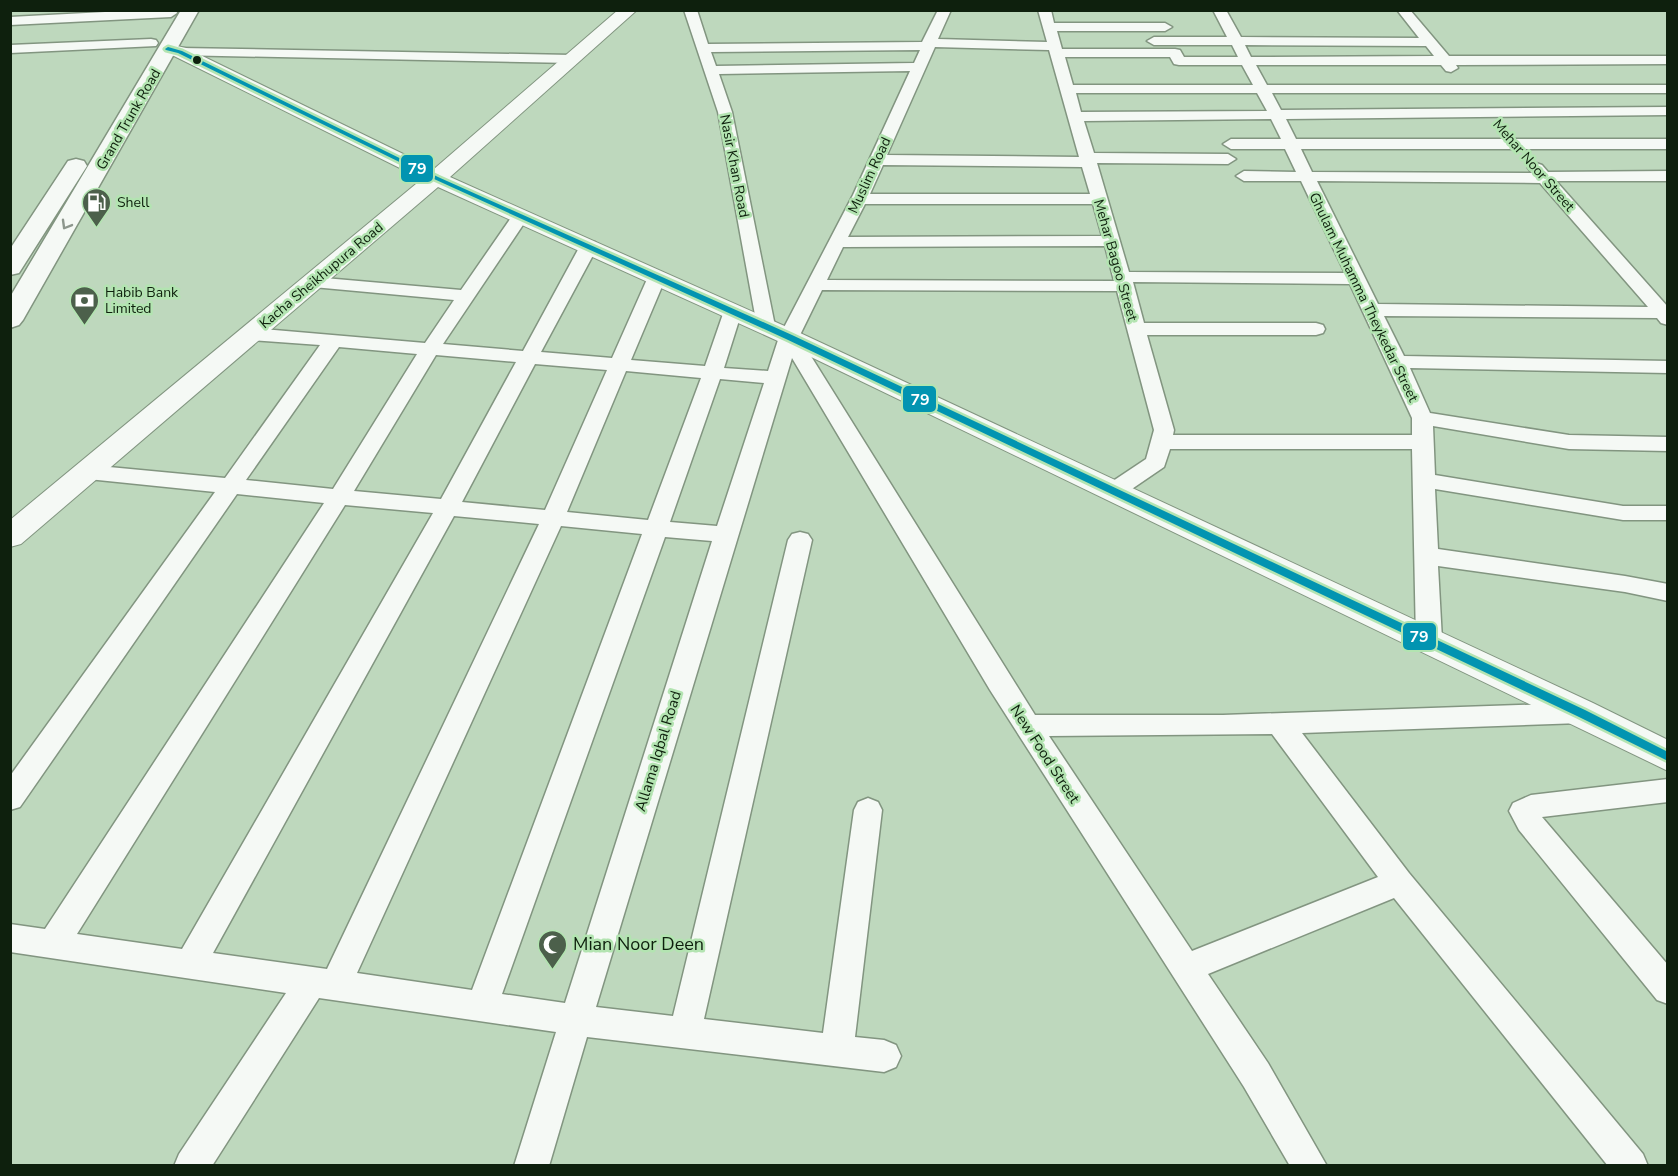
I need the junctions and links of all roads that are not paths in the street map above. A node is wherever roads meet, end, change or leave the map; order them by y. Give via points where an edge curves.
1 (31, 10) edge
2 (629, 10) edge
3 (690, 10) edge
4 (945, 10) edge
5 (1219, 10) edge
6 (1403, 10) edge
7 (178, 11) edge
8 (57, 19) junction
9 (10, 21) edge
10 (1165, 27) dead end
11 (1051, 36) edge
12 (1236, 41) junction
13 (1429, 42) junction
14 (928, 45) junction
15 (166, 48) junction
16 (702, 48) junction
17 (10, 49) edge
18 (572, 59) junction
19 (1668, 60) edge
20 (1247, 61) junction
21 (1446, 61) junction
22 (918, 67) junction
23 (710, 70) junction
24 (1066, 88) junction
25 (1668, 88) edge
26 (1469, 89) junction
27 (1262, 90) junction
28 (1488, 111) junction
29 (1668, 111) edge
30 (1276, 115) junction
31 (1074, 117) junction
32 (1290, 144) junction
33 (1668, 144) edge
34 (1517, 145) junction
35 (877, 160) junction
36 (1087, 160) junction
37 (1244, 176) dead end
38 (1306, 176) junction
39 (1668, 176) edge
40 (436, 178) junction
41 (1545, 178) junction
42 (858, 199) junction
43 (1099, 199) junction
44 (521, 216) junction
45 (1112, 241) junction
46 (837, 242) junction
47 (589, 246) junction
48 (13, 261) edge
49 (657, 277) junction
50 (1356, 279) junction
51 (313, 282) junction
52 (1123, 282) junction
53 (815, 285) junction
54 (466, 296) junction
55 (1372, 310) junction
56 (733, 311) junction
57 (1666, 315) edge
58 (10, 320) edge
59 (1137, 329) junction
60 (1316, 329) dead end
61 (777, 331) junction
62 (252, 334) junction
63 (334, 340) junction
64 (430, 348) junction
65 (528, 357) junction
66 (1397, 362) junction
67 (619, 364) junction
68 (1668, 367) edge
69 (714, 372) junction
70 (776, 378) junction
71 (1422, 417) junction
72 (1161, 442) junction
73 (1423, 442) junction
74 (1668, 444) edge
75 (88, 472) junction
76 (1424, 480) junction
77 (232, 486) junction
78 (1115, 490) junction
79 (339, 497) junction
80 (448, 507) junction
81 (1668, 513) edge
82 (554, 518) junction
83 (657, 528) junction
84 (726, 535) junction
85 (10, 537) edge
86 (800, 540) dead end
87 (1427, 556) junction
88 (1668, 593) edge
89 (1429, 640) junction
90 (1581, 713) junction
91 (1280, 724) junction
92 (1027, 726) junction
93 (1668, 757) edge
94 (1668, 790) edge
95 (10, 799) edge
96 (868, 810) dead end
97 (1399, 882) junction
98 (10, 938) edge
99 (53, 944) junction
100 (190, 964) junction
101 (1186, 968) junction
102 (324, 983) junction
103 (1668, 989) edge
104 (482, 1006) junction
105 (576, 1020) junction
106 (685, 1033) junction
107 (837, 1050) junction
108 (884, 1056) dead end
109 (191, 1166) edge
110 (531, 1166) edge
111 (1310, 1166) edge
112 (1631, 1166) edge

1 - 8 street
2 - 18 main road, Kacha Sheikhupura Road
3 - 16 street, Nasir Khan Road
4 - 14 street, Muslim Road
5 - 12 street, Ghulam Muhamma Theykedar Street
6 - 13 street, Mehar Noor Street
7 - 8 street
7 - 15 highway, Grand Trunk Road
8 - 9 street
10 - 11 street
11 - 12 street
11 - 14 street
11 - 20 street via 1175,54 1179,61
11 - 24 street, Mehar Bagoo Street
12 - 13 street
12 - 20 street, Ghulam Muhamma Theykedar Street
13 - 21 street, Mehar Noor Street
14 - 16 street
14 - 22 street, Muslim Road
15 - 17 street
15 - 18 street
15 - 40 main road
15 - 48 highway, Grand Trunk Road
15 -> 58 highway, Grand Trunk Road
16 - 23 street, Nasir Khan Road
18 - 40 main road, Kacha Sheikhupura Road
19 - 21 street
20 - 21 street
20 - 27 street, Ghulam Muhamma Theykedar Street
21 - 26 street, Mehar Noor Street
22 - 23 street
22 - 35 street, Muslim Road
23 - 61 street, Nasir Khan Road via 725,112
24 - 27 street
24 - 31 street, Mehar Bagoo Street
25 - 26 street
26 - 27 street
26 - 28 street, Mehar Noor Street
27 - 30 street, Ghulam Muhamma Theykedar Street
28 - 29 street
28 - 30 street
28 - 34 street, Mehar Noor Street
30 - 31 street
30 - 32 street, Ghulam Muhamma Theykedar Street
31 - 36 street, Mehar Bagoo Street
32 - 34 street
32 - 36 street via 1230,152
32 - 38 street, Ghulam Muhamma Theykedar Street
33 - 34 street
34 - 41 street, Mehar Noor Street
35 - 36 street
35 - 42 street, Muslim Road
36 - 43 street, Mehar Bagoo Street
37 - 38 street
38 - 41 street
38 - 50 street, Ghulam Muhamma Theykedar Street
39 - 41 street
40 - 44 main road
40 - 51 main road, Kacha Sheikhupura Road
41 - 57 street, Mehar Noor Street
42 - 43 street
42 - 46 street, Muslim Road
43 - 45 street, Mehar Bagoo Street
44 - 47 main road
44 - 54 street
45 - 46 street
45 - 52 street, Mehar Bagoo Street
46 - 53 street, Muslim Road
47 - 49 main road
47 - 65 street
49 - 56 main road
49 - 67 street
50 - 52 street
50 - 55 street, Ghulam Muhamma Theykedar Street
51 - 54 street
51 - 62 main road, Kacha Sheikhupura Road
52 - 53 street
52 - 59 street, Mehar Bagoo Street
53 - 61 street, Muslim Road
54 - 64 street
55 - 57 street
55 - 66 street, Ghulam Muhamma Theykedar Street
56 - 61 main road
56 - 69 street
59 - 60 street
59 - 72 street, Mehar Bagoo Street via 1164,430
61 - 70 street, Allama Iqbal Road
61 - 78 main road
61 - 92 street, New Food Street
62 - 63 street
62 - 75 main road, Kacha Sheikhupura Road
63 - 64 street
63 - 77 street
64 - 65 street
64 - 79 street
65 - 67 street
65 - 80 street
66 - 68 street
66 - 71 street, Ghulam Muhamma Theykedar Street
67 - 69 street
67 - 82 street
69 - 70 street
69 - 83 street
70 - 84 street, Allama Iqbal Road
71 - 73 street, Ghulam Muhamma Theykedar Street
71 - 74 street via 1569,442
72 - 73 street
72 - 78 street, Mehar Bagoo Street via 1156,462
73 - 76 street, Ghulam Muhamma Theykedar Street
75 - 77 street
75 - 85 main road, Kacha Sheikhupura Road
76 - 81 street via 1623,513
76 - 87 street, Ghulam Muhamma Theykedar Street
77 - 79 street
77 - 95 street
78 - 89 main road
79 - 80 street
79 - 99 street
80 - 82 street
80 - 100 street
82 - 83 street
82 - 102 street
83 - 84 street
83 - 104 street
84 - 105 street, Allama Iqbal Road
86 - 106 street
87 - 88 street
87 - 89 street, Ghulam Muhamma Theykedar Street
89 - 90 main road
90 - 91 street
90 - 93 main road
91 - 92 street
91 - 97 street
92 - 101 street, New Food Street
94 - 103 street via 1522,811
96 - 107 street
97 - 101 street
97 - 112 street
98 - 99 street
99 - 100 street
100 - 102 street
101 - 111 street, New Food Street
102 - 104 street
102 - 109 street
104 - 105 street
105 - 106 street
105 - 110 street, Allama Iqbal Road
106 - 107 street
107 - 108 street

